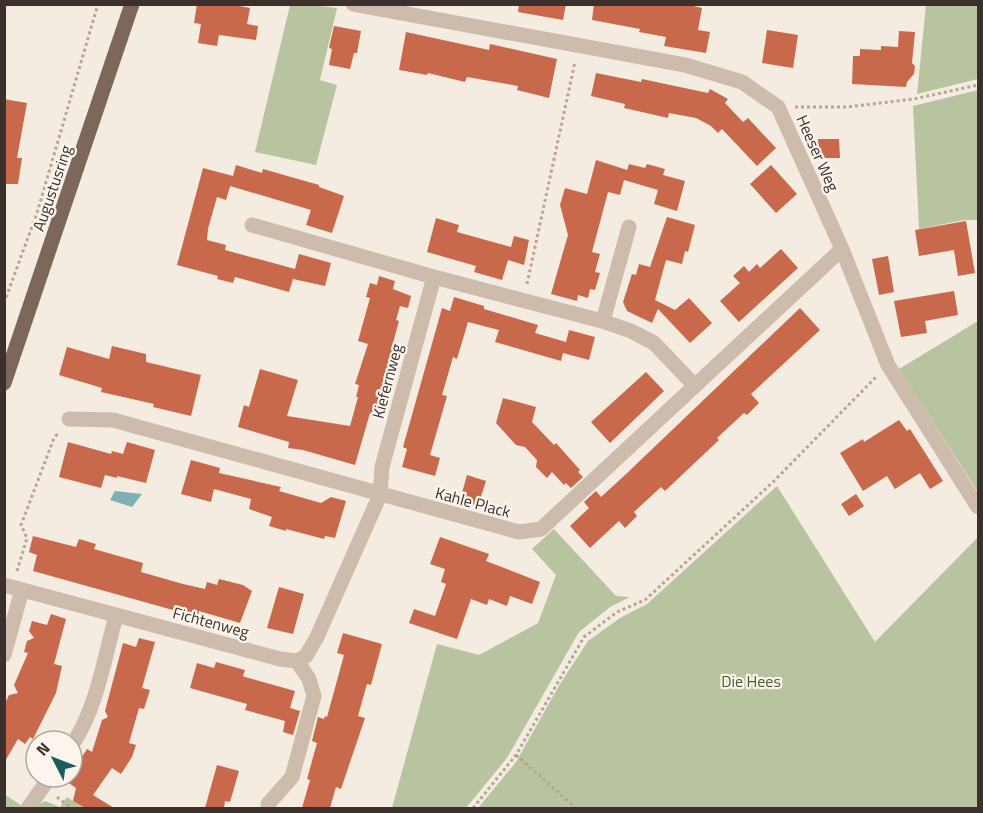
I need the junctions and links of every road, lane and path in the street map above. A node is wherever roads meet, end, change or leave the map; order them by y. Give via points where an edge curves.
1 (98, 4) edge
2 (132, 4) edge
3 (353, 4) edge
4 (579, 45) junction
5 (978, 86) edge
6 (778, 107) junction
7 (252, 225) dead end
8 (629, 227) dead end
9 (842, 249) junction
10 (434, 277) junction
11 (524, 301) junction
12 (4, 303) edge
13 (603, 321) junction
14 (888, 365) junction
15 (4, 383) edge
16 (695, 386) junction
17 (69, 419) joint
18 (380, 495) junction
19 (978, 507) edge
20 (13, 587) edge
21 (116, 616) junction
22 (4, 655) edge
23 (297, 661) junction
24 (82, 729) edge
25 (516, 755) junction
26 (41, 789) edge
27 (268, 804) dead end
28 (28, 808) edge
29 (473, 808) edge
30 (576, 808) edge

1 - 12 path via 37,213
2 - 15 main road, Augustusring
3 - 4 street, Heeser Weg
4 - 6 street, Heeser Weg via 696,68 742,82
4 - 11 path
5 - 6 path via 847,107
6 - 9 street, Heeser Weg
7 - 10 street
8 - 13 street
9 - 14 street, Heeser Weg
9 - 16 street, Kahle Plack
10 - 11 street
10 - 18 street, Kiefernweg via 382,467
11 - 13 street
13 - 16 street via 654,343
14 - 19 street, Heeser Weg
14 - 25 path via 773,482 645,600 617,612 584,637
16 - 18 street, Kahle Plack via 541,529 519,532
17 - 18 street, Kahle Plack via 113,420
17 - 20 path via 54,438 21,525 27,538
18 - 23 street via 317,637 306,656
20 - 21 street, Fichtenweg
20 - 22 street
21 - 23 street, Fichtenweg
21 - 24 street
23 - 27 street via 314,696 292,777
25 - 29 path
25 - 30 path
26 - 28 street

